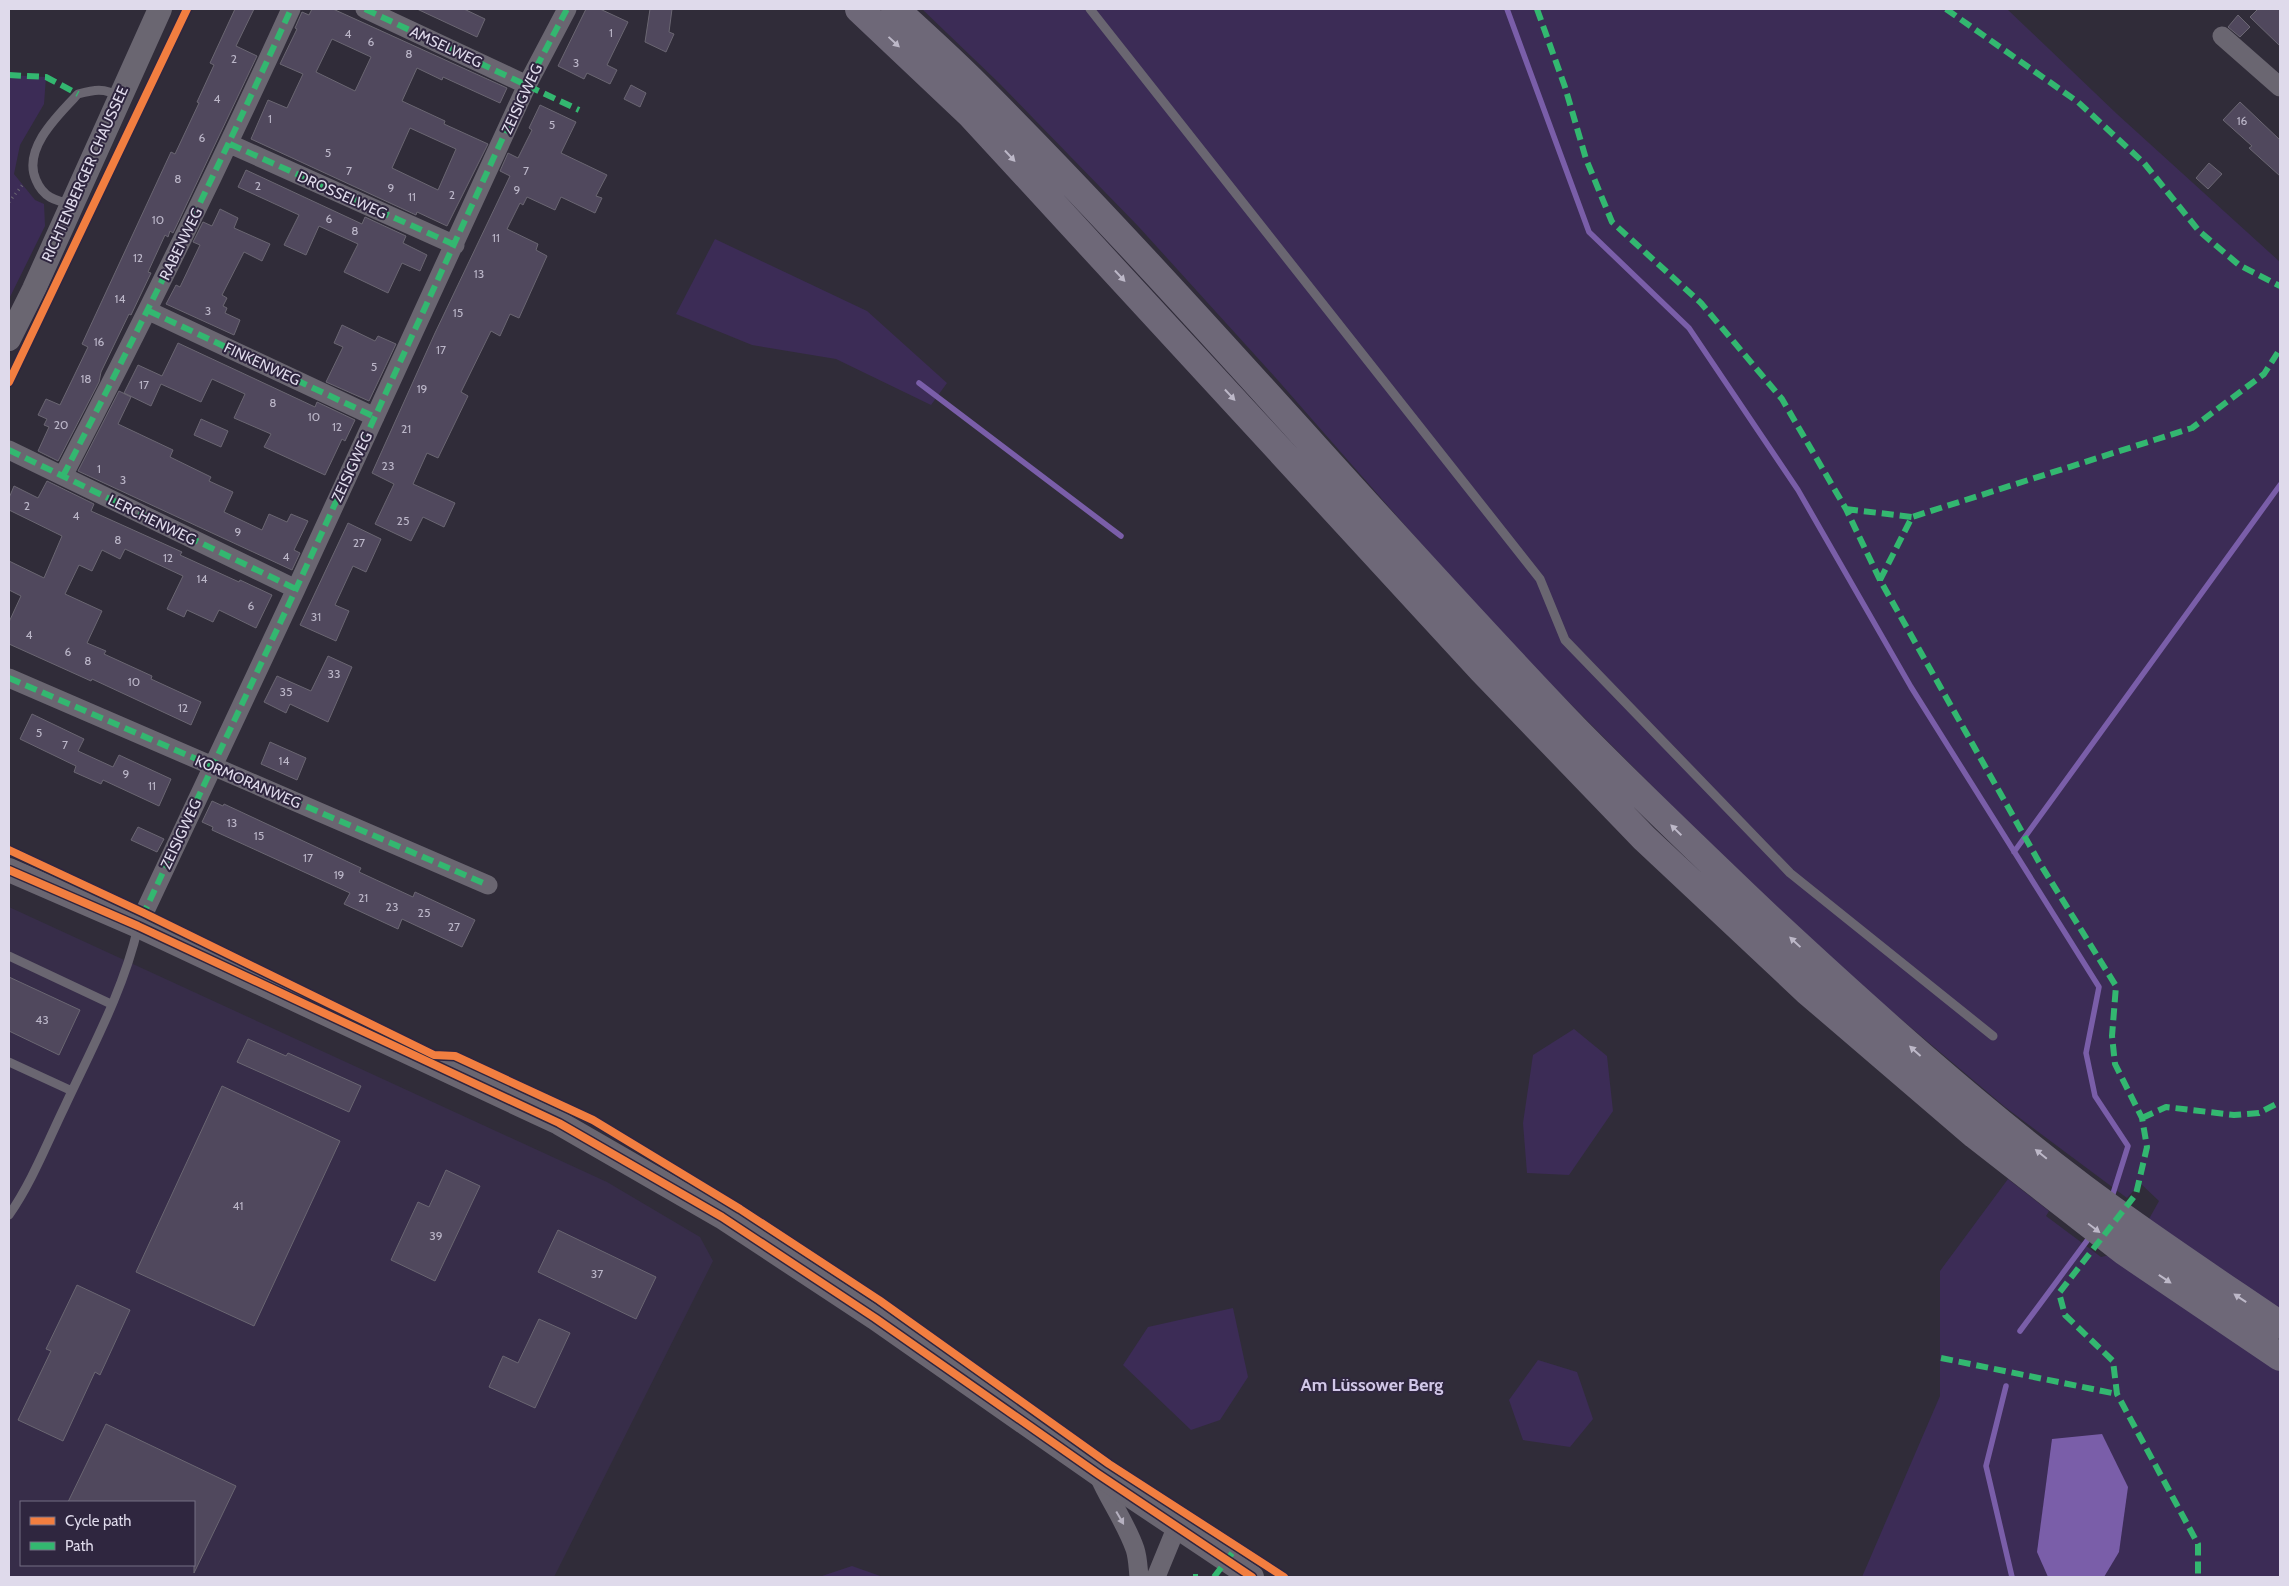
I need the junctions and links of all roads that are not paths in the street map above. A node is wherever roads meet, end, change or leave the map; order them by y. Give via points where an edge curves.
1 (160, 9) edge
2 (291, 9) edge
3 (365, 9) edge
4 (567, 9) edge
5 (859, 9) edge
6 (895, 9) edge
7 (1090, 9) edge
8 (2222, 36) dead end
9 (527, 85) junction
10 (2280, 88) edge
11 (119, 97) junction
12 (230, 144) junction
13 (72, 204) junction
14 (455, 245) junction
15 (149, 311) junction
16 (9, 339) edge
17 (375, 416) junction
18 (9, 450) edge
19 (63, 476) junction
20 (296, 589) junction
21 (9, 678) edge
22 (213, 767) junction
23 (9, 870) edge
24 (488, 885) dead end
25 (138, 926) junction
26 (9, 956) edge
27 (112, 1004) junction
28 (1993, 1036) dead end
29 (9, 1062) edge
30 (72, 1091) junction
31 (2071, 1195) junction
32 (9, 1215) edge
33 (2131, 1240) junction
34 (2280, 1326) edge
35 (2280, 1357) edge
36 (1098, 1474) junction
37 (1178, 1526) junction
38 (1139, 1577) edge
39 (1156, 1577) edge
40 (1252, 1577) edge

1 - 11 street, RICHTENBERGER CHAUSSEE
2 - 12 street, RABENWEG
3 - 9 street, AMSELWEG
4 - 9 street, ZEISIGWEG
5 -> 31 highway via 970,114 1482,670 1644,838 1807,991 1975,1134
31 -> 6 highway via 1823,968 1672,826 1577,731 1126,239 984,93
7 - 28 lane via 1540,579 1565,640 1790,873
8 - 10 street
9 - 14 street, ZEISIGWEG
11 - 13 street, RICHTENBERGER CHAUSSEE
11 - 13 lane via 101,90 78,94 40,140 33,156 33,173 40,190 54,201
12 - 14 street, DROSSELWEG
12 - 15 street, RABENWEG
13 - 16 street, RICHTENBERGER CHAUSSEE
14 - 17 street, ZEISIGWEG
15 - 17 street, FINKENWEG
15 - 19 street, RABENWEG
17 - 20 street, ZEISIGWEG
18 - 19 street, LERCHENWEG
19 - 20 street, LERCHENWEG
20 - 22 street, ZEISIGWEG
21 - 22 street, KORMORANWEG
22 - 24 street, KORMORANWEG
22 - 25 street, ZEISIGWEG
23 - 25 street
25 - 27 lane via 130,962
25 - 36 street via 558,1123 722,1217 875,1318
26 - 27 lane
27 - 30 lane
29 - 30 lane
30 - 32 lane via 22,1196
31 - 33 highway
34 -> 33 highway
33 -> 35 highway
36 - 37 street
36 -> 38 street via 1136,1551
37 - 39 street
37 - 40 street

